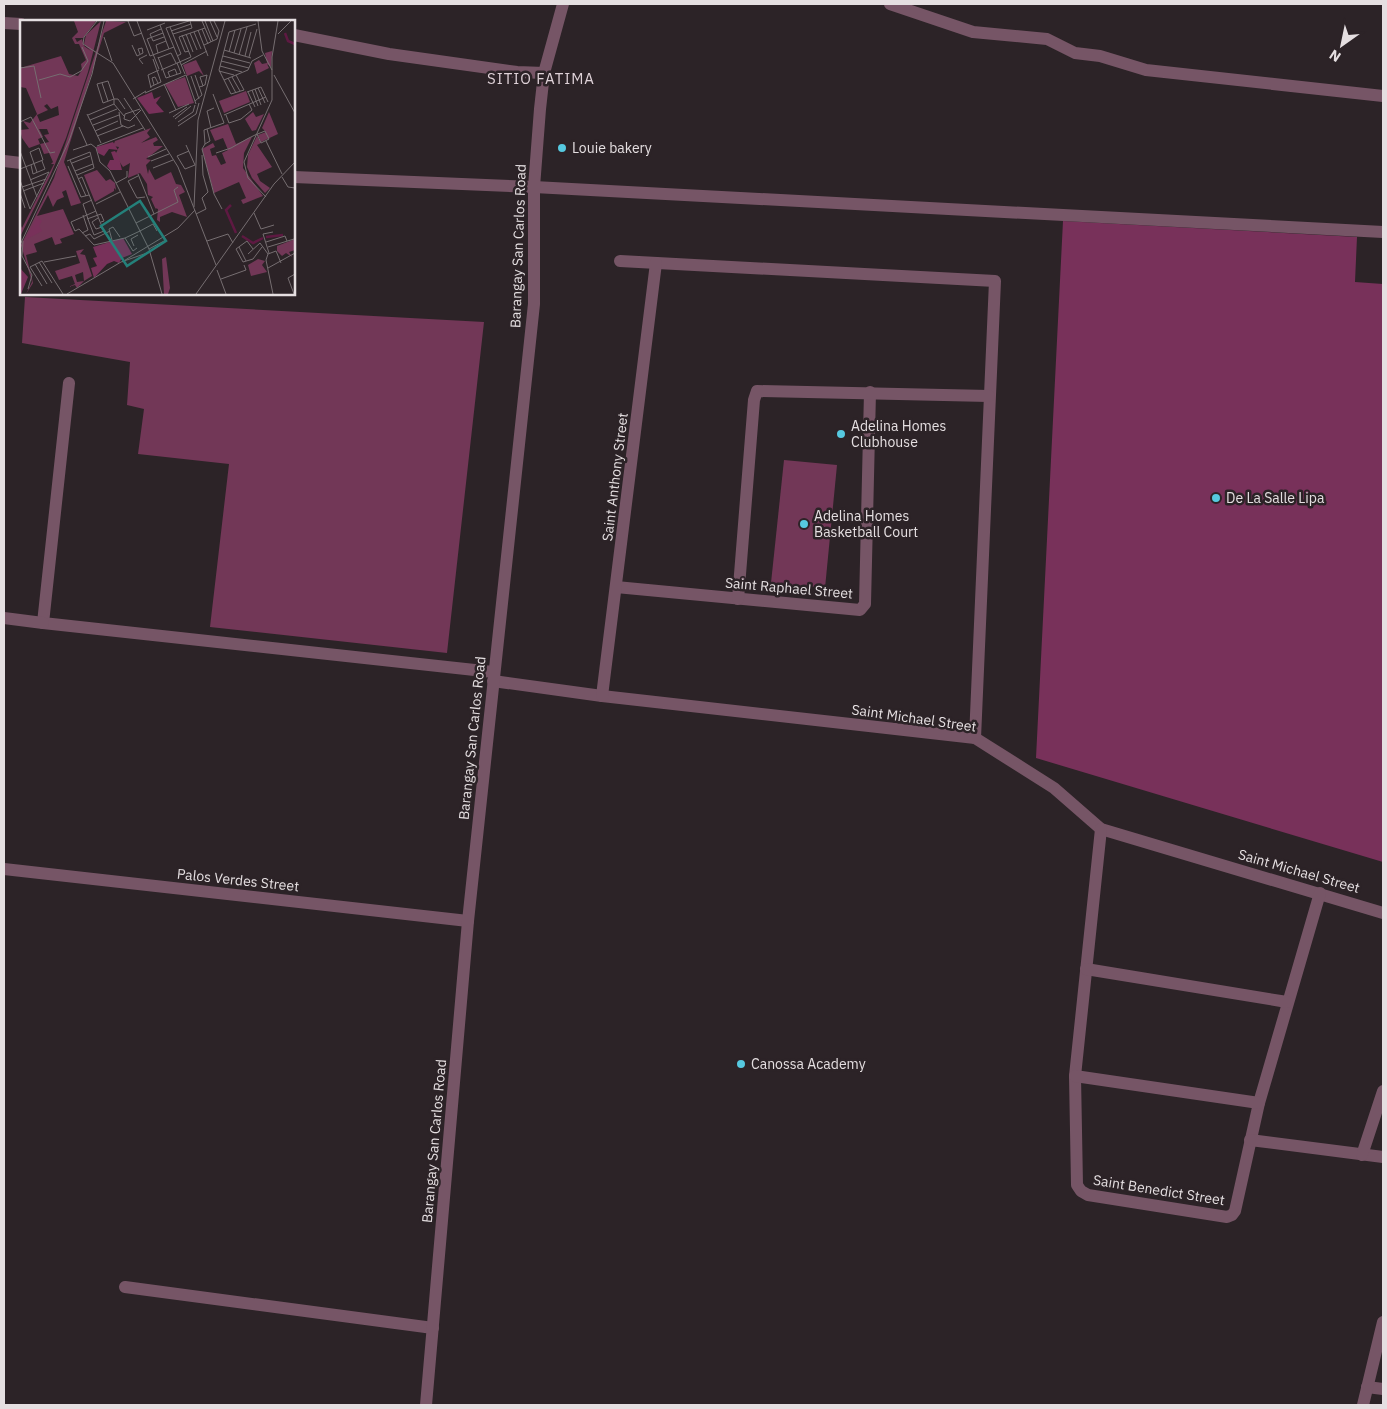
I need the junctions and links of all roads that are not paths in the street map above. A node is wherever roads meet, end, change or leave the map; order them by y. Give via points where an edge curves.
1 (563, 4) edge
2 (890, 4) edge
3 (4, 23) edge
4 (20, 24) edge
5 (295, 35) edge
6 (544, 73) junction
7 (1383, 96) edge
8 (4, 161) edge
9 (20, 163) edge
10 (295, 178) edge
11 (534, 187) junction
12 (1383, 232) edge
13 (620, 261) dead end
14 (656, 263) junction
15 (69, 383) dead end
16 (870, 392) junction
17 (989, 396) junction
18 (616, 587) junction
19 (738, 599) junction
20 (4, 618) edge
21 (43, 623) junction
22 (493, 676) junction
23 (602, 696) junction
24 (975, 738) junction
25 (1101, 830) junction
26 (4, 869) edge
27 (1320, 893) junction
28 (1383, 912) edge
29 (468, 921) junction
30 (1086, 969) junction
31 (1287, 1002) junction
32 (1075, 1076) junction
33 (1383, 1091) edge
34 (1259, 1102) junction
35 (1250, 1140) junction
36 (1362, 1155) junction
37 (1383, 1158) edge
38 (124, 1287) dead end
39 (1383, 1322) edge
40 (433, 1328) junction
41 (1367, 1387) junction
42 (1383, 1389) edge
43 (426, 1405) edge
44 (1363, 1405) edge

1 - 6 street, Barangay San Carlos Road
2 - 7 street via 973,32 1047,39 1075,54 1100,56 1146,70
3 - 4 street
5 - 6 street via 388,54
6 - 11 street, Barangay San Carlos Road
8 - 9 street
10 - 11 street
11 - 12 street
11 - 22 street, Barangay San Carlos Road via 534,304
13 - 14 street
14 - 17 street via 996,281
14 - 18 street, Saint Anthony Street
15 - 21 street
16 - 17 street
16 - 19 street via 757,391
16 - 19 street, Saint Raphael Street via 863,608
17 - 24 street
18 - 19 street, Saint Raphael Street
18 - 23 street, Saint Anthony Street
20 - 21 street, Saint Michael Street
21 - 22 street, Saint Michael Street
22 - 23 street, Saint Michael Street
22 - 29 street, Barangay San Carlos Road
23 - 24 street, Saint Michael Street
24 - 25 street, Saint Michael Street via 1054,788
25 - 27 street, Saint Michael Street
25 - 30 street, Saint Benedict Street
26 - 29 street, Palos Verdes Street
27 - 28 street, Saint Michael Street
27 - 31 street, Saint Benedict Street
29 - 40 street, Barangay San Carlos Road
30 - 31 street
30 - 32 street, Saint Benedict Street
31 - 34 street, Saint Benedict Street
32 - 34 street
32 - 35 street, Saint Benedict Street via 1077,1185 1088,1195 1232,1216
33 - 36 street
34 - 35 street, Saint Benedict Street
35 - 36 street
36 - 37 street
38 - 40 street
39 - 41 street
40 - 43 street, Barangay San Carlos Road
41 - 42 street
41 - 44 street

